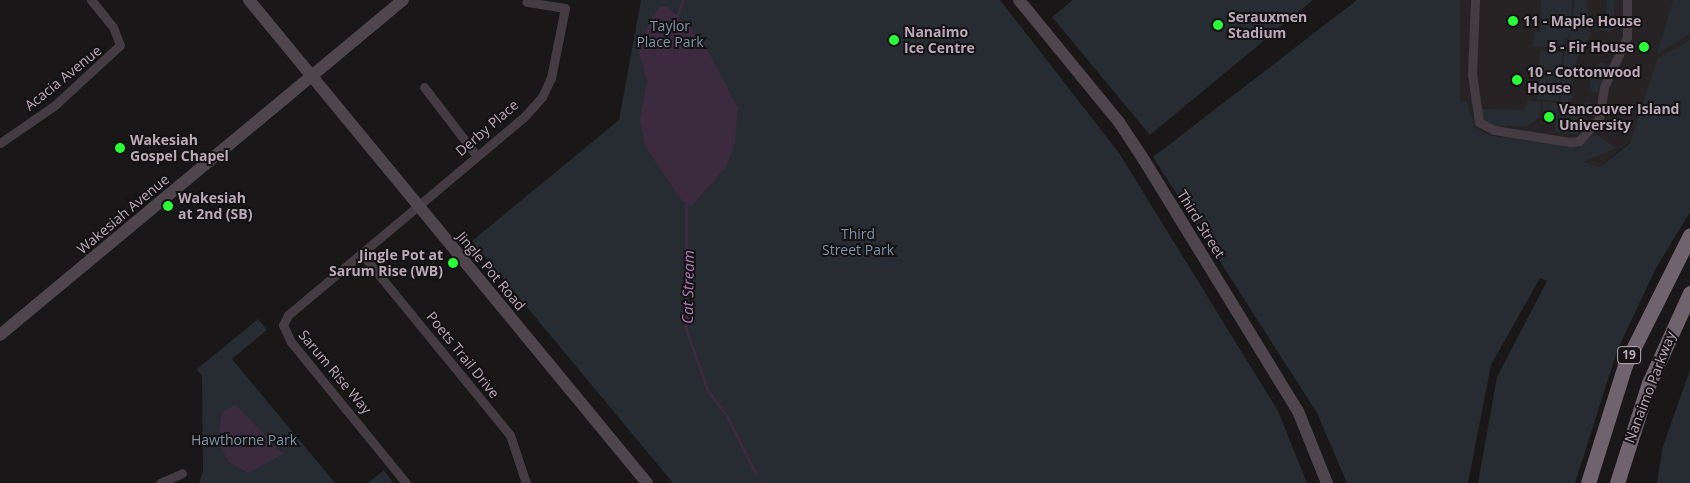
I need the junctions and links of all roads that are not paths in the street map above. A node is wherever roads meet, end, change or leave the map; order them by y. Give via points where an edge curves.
1 (91, 0) edge
2 (249, 0) edge
3 (403, 0) edge
4 (1019, 0) edge
5 (1475, 0) edge
6 (1627, 0) edge
7 (526, 2) dead end
8 (312, 77) junction
9 (424, 88) dead end
10 (0, 143) edge
11 (476, 155) junction
12 (418, 206) junction
13 (1690, 235) edge
14 (361, 253) junction
15 (1690, 293) edge
16 (0, 335) edge
17 (182, 473) dead end
18 (160, 483) edge
19 (406, 483) edge
20 (526, 483) edge
21 (647, 483) edge
22 (1327, 483) edge
23 (1588, 483) edge
24 (1617, 483) edge

1 - 10 street, Acacia Avenue via 114,27 120,45 110,59 55,105
2 - 8 main road, Jingle Pot Road
3 - 8 main road, Wakesiah Avenue
4 - 22 main road, Third Street via 1119,122 1144,160 1298,411
5 - 6 street via 1472,74 1479,122 1494,130 1570,142 1579,141 1599,119 1604,86 1627,37
7 - 11 street, Derby Place via 565,8 551,78 524,117
8 - 12 main road, Jingle Pot Road
8 - 16 main road, Wakesiah Avenue
9 - 11 street
11 - 12 street, Derby Place
12 - 14 street, Sarum Rise Way
12 - 21 main road, Jingle Pot Road
13 - 23 highway, Nanaimo Parkway / 19 via 1625,365
14 - 19 street, Sarum Rise Way via 288,315 283,325 291,342
14 - 20 street, Poets Trail Drive via 510,435
15 - 24 highway, Nanaimo Parkway / 19 via 1649,383
17 - 18 street

